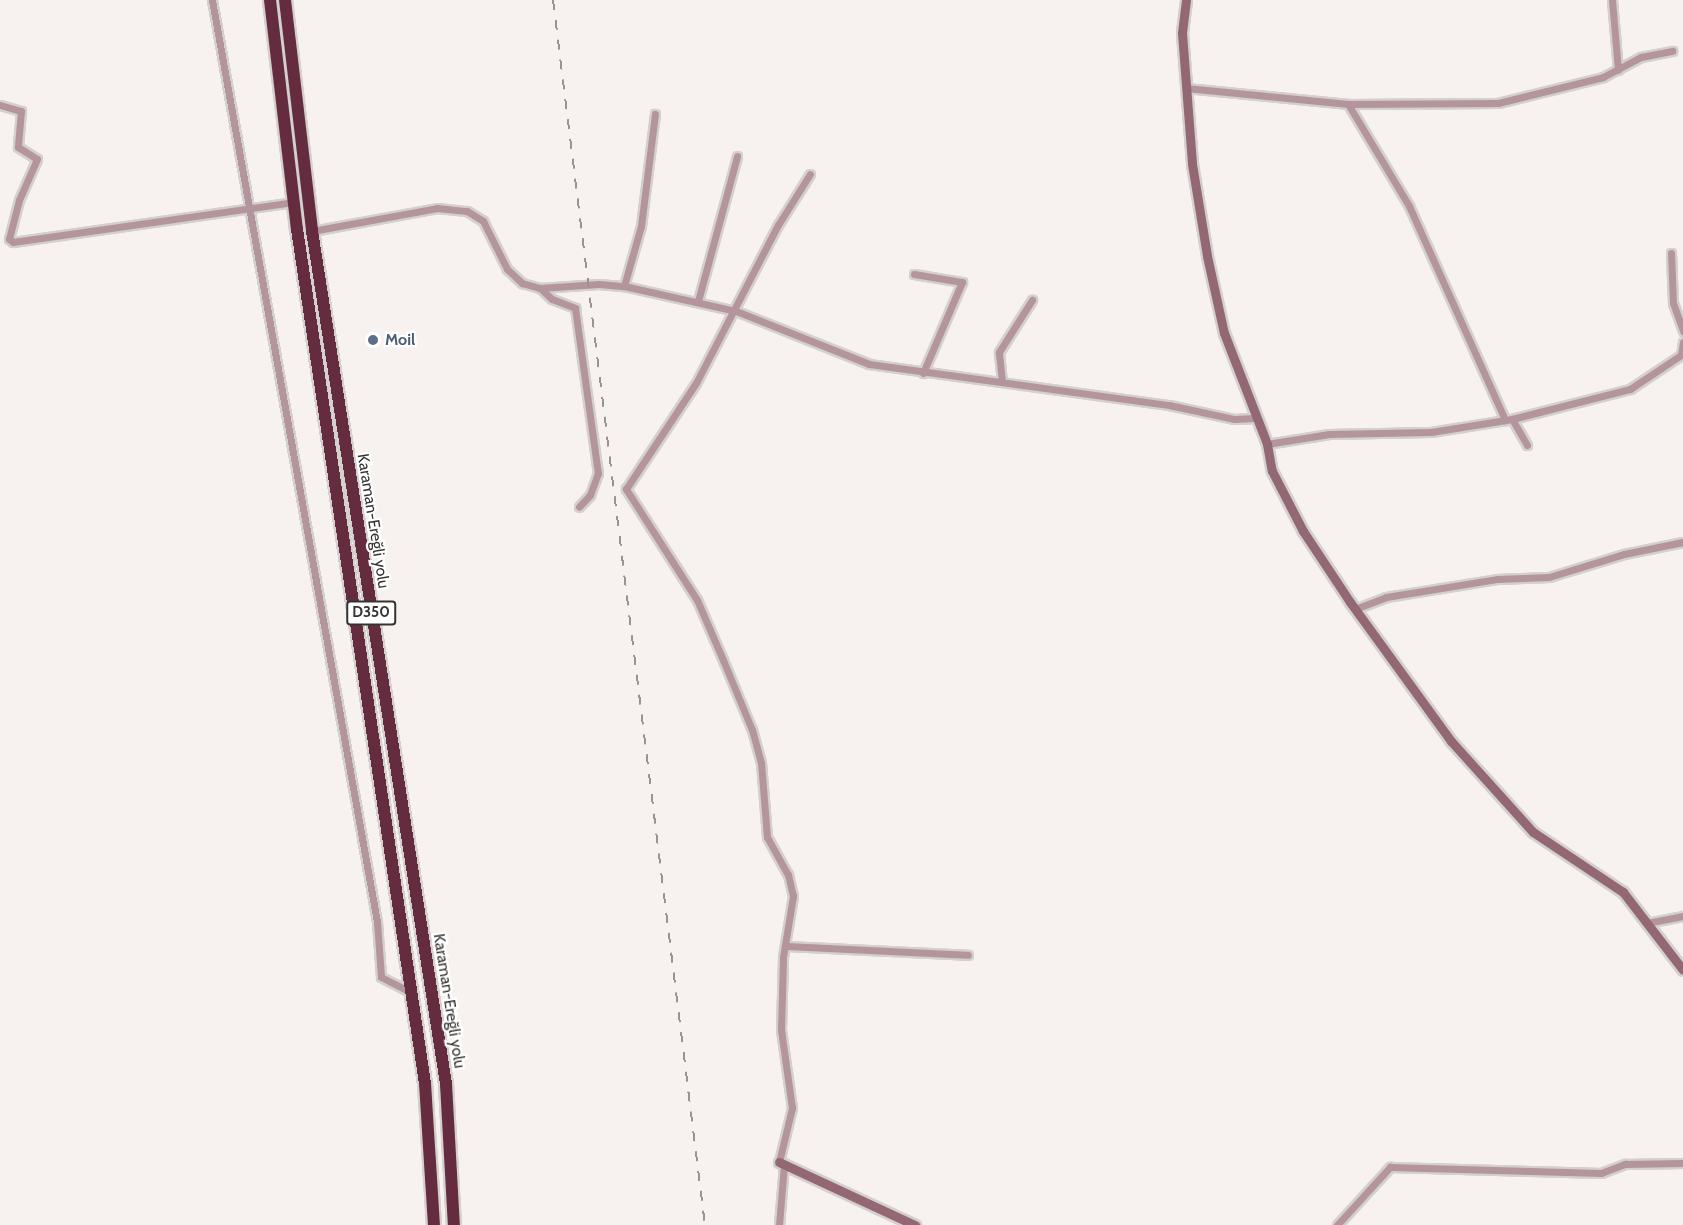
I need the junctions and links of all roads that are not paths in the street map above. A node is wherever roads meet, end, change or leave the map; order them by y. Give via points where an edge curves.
1 (212, 0) edge
2 (270, 0) edge
3 (285, 0) edge
4 (1186, 0) edge
5 (1612, 0) edge
6 (1672, 51) dead end
7 (1618, 70) junction
8 (1186, 88) junction
9 (1348, 104) junction
10 (0, 105) edge
11 (655, 114) dead end
12 (737, 156) dead end
13 (810, 174) dead end
14 (293, 202) junction
15 (252, 210) junction
16 (312, 231) junction
17 (1671, 253) dead end
18 (914, 274) dead end
19 (624, 286) junction
20 (540, 288) junction
21 (1032, 300) dead end
22 (698, 301) junction
23 (736, 311) junction
24 (1683, 331) edge
25 (1683, 342) edge
26 (923, 373) junction
27 (1002, 382) junction
28 (1255, 418) junction
29 (1508, 420) junction
30 (1267, 444) junction
31 (1527, 446) dead end
32 (579, 507) dead end
33 (1683, 542) edge
34 (1355, 609) junction
35 (1683, 916) edge
36 (1647, 923) junction
37 (785, 946) junction
38 (968, 955) dead end
39 (1683, 970) edge
40 (409, 991) junction
41 (781, 1163) junction
42 (1683, 1163) edge
43 (434, 1225) edge
44 (454, 1225) edge
45 (779, 1225) edge
46 (915, 1225) edge
47 (1337, 1225) edge

1 - 15 street
2 - 14 highway, Karaman-Ereğli yolu / D350
3 - 16 highway, Karaman-Ereğli yolu / D350
4 - 8 street via 1182,33
5 - 7 street
6 - 7 street via 1641,57
7 - 9 street via 1498,103
8 - 9 street
8 - 28 street via 1206,256 1224,333
9 - 29 street via 1409,206
10 - 15 street via 21,111 18,147 37,159 19,200 9,239 13,242
11 - 19 street via 641,226
12 - 22 street
13 - 23 street via 778,225
14 - 15 street
14 - 40 highway, Karaman-Ereğli yolu / D350
15 - 40 street via 377,922 381,977
16 - 20 street via 437,208 466,211 483,221 507,269 522,283
16 - 44 highway, Karaman-Ereğli yolu / D350 via 446,1084
17 - 24 street via 1673,303
18 - 26 street via 962,282
19 - 20 street
19 - 22 street
20 - 32 street via 552,299 575,308 598,473 590,495
21 - 27 street via 999,352
22 - 23 street
23 - 26 street via 868,364
23 - 37 street via 673,421 626,489 697,600 752,730 761,763 767,837 788,875 793,896
25 - 29 street via 1681,354 1630,389
26 - 27 street
27 - 28 street via 1169,405 1234,419
28 - 30 street
29 - 30 street via 1431,432 1329,434
29 - 31 street
30 - 34 street via 1272,471 1298,521
33 - 34 street via 1624,554 1549,577 1497,579 1386,597
34 - 36 street via 1488,785 1533,832 1623,892
35 - 36 street
36 - 39 street
37 - 38 street
37 - 41 street via 781,1030 792,1108
40 - 43 highway, Karaman-Ereğli yolu / D350 via 425,1083
41 - 45 street
41 - 46 street
42 - 47 street via 1625,1164 1601,1173 1390,1167

